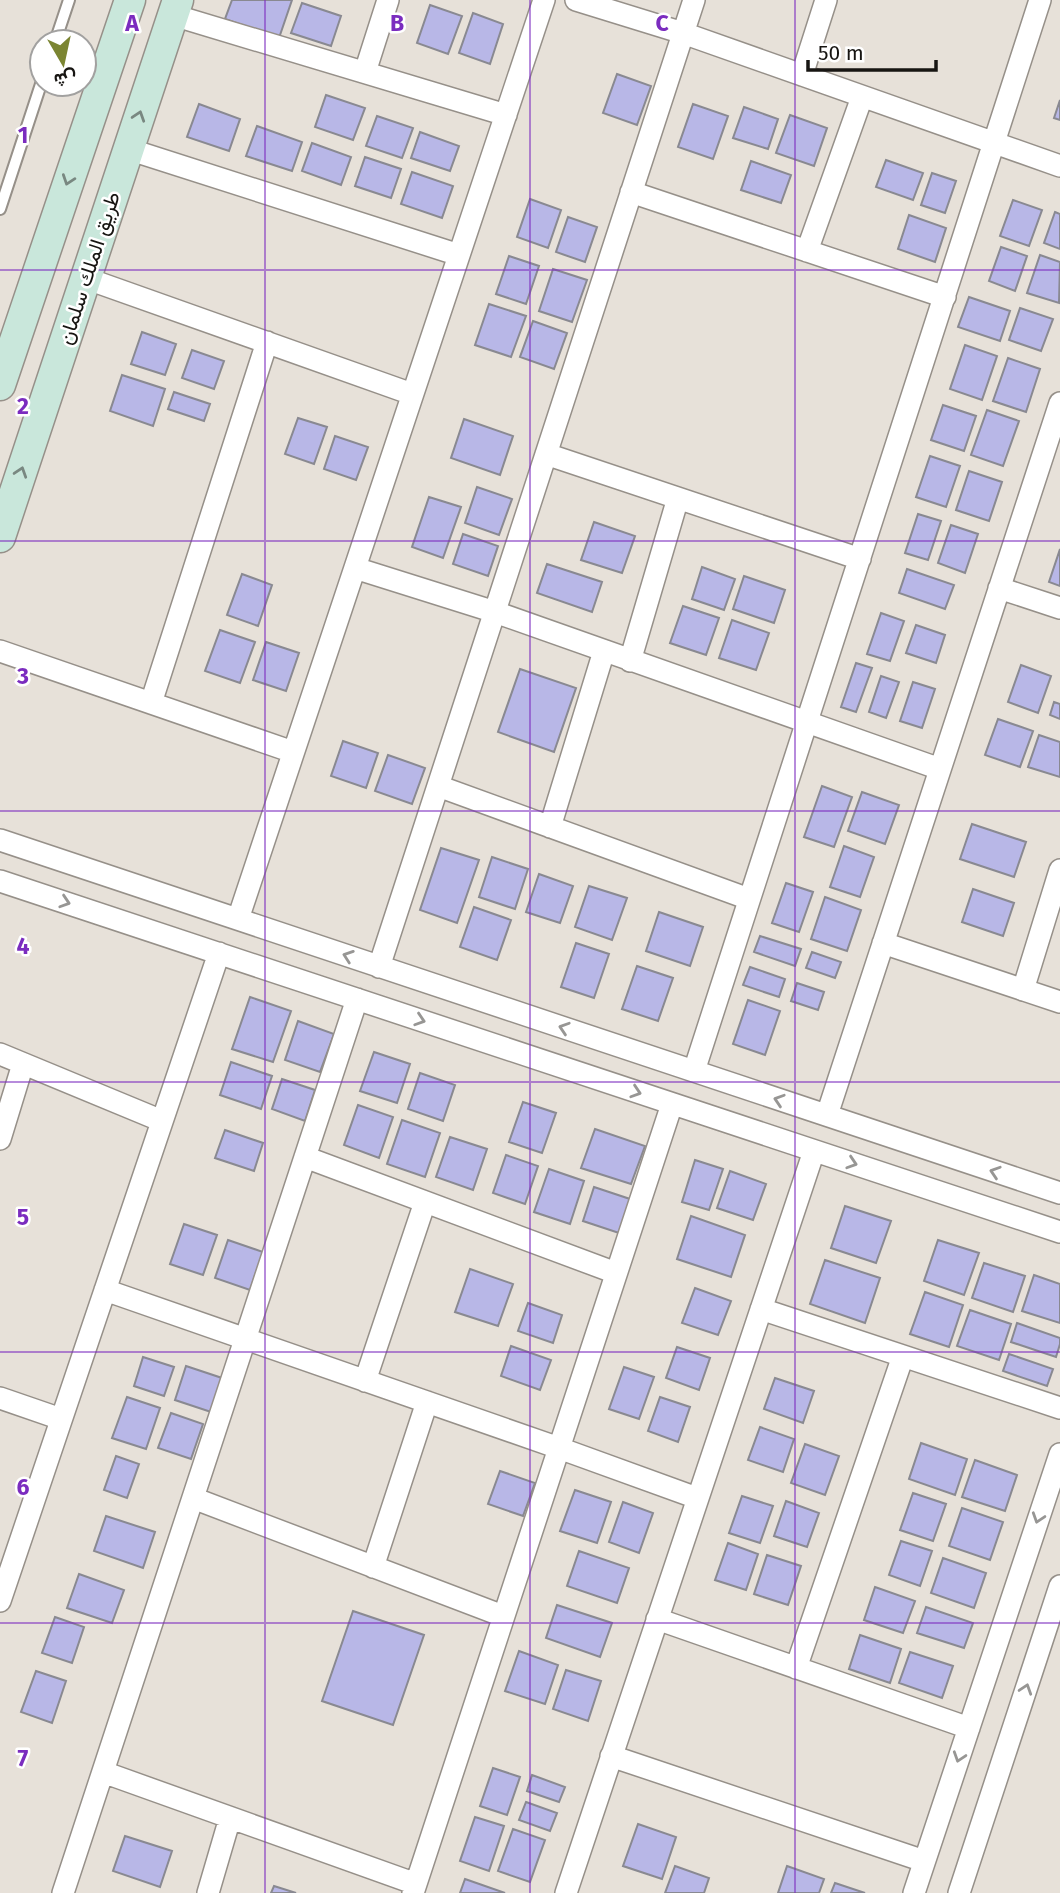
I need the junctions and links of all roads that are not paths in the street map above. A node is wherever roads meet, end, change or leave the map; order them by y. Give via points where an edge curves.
1 (69, 0) edge
2 (130, 0) edge
3 (388, 0) edge
4 (544, 0) edge
5 (576, 0) edge
6 (694, 0) edge
7 (826, 0) edge
8 (1041, 0) edge
9 (175, 7) edge
10 (60, 28) edge
11 (683, 33) junction
12 (365, 72) junction
13 (802, 75) junction
14 (862, 97) junction
15 (37, 98) edge
16 (506, 115) junction
17 (994, 144) junction
18 (128, 149) junction
19 (1060, 166) edge
20 (631, 192) junction
21 (0, 209) edge
22 (807, 251) junction
23 (459, 255) junction
24 (85, 278) junction
25 (944, 297) junction
26 (267, 342) junction
27 (0, 385) edge
28 (412, 394) junction
29 (1060, 403) edge
30 (1053, 450) edge
31 (546, 454) junction
32 (678, 498) junction
33 (0, 537) edge
34 (860, 559) junction
35 (355, 568) junction
36 (999, 588) junction
37 (1060, 608) edge
38 (495, 612) junction
39 (0, 651) edge
40 (604, 652) junction
41 (630, 661) junction
42 (151, 703) junction
43 (806, 723) junction
44 (293, 752) junction
45 (940, 769) junction
46 (438, 786) junction
47 (550, 827) junction
48 (0, 840) edge
49 (1060, 870) edge
50 (0, 881) edge
51 (749, 899) junction
52 (238, 919) junction
53 (883, 943) junction
54 (219, 953) junction
55 (379, 967) junction
56 (1023, 990) junction
57 (357, 999) junction
58 (1060, 1002) edge
59 (0, 1054) edge
60 (23, 1064) junction
61 (694, 1071) junction
62 (672, 1104) junction
63 (827, 1115) junction
64 (162, 1121) junction
65 (0, 1139) edge
66 (814, 1151) junction
67 (305, 1157) junction
68 (1060, 1193) edge
69 (425, 1202) junction
70 (1060, 1232) edge
71 (616, 1273) junction
72 (105, 1290) junction
73 (761, 1309) junction
74 (246, 1339) junction
75 (903, 1356) junction
76 (365, 1381) junction
77 (0, 1398) edge
78 (427, 1402) junction
79 (1060, 1408) edge
80 (61, 1419) junction
81 (559, 1448) junction
82 (1060, 1454) edge
83 (193, 1498) junction
84 (697, 1498) junction
85 (5, 1567) edge
86 (373, 1567) junction
87 (1060, 1586) edge
88 (0, 1601) edge
89 (503, 1616) junction
90 (657, 1619) junction
91 (796, 1668) junction
92 (969, 1728) junction
93 (611, 1756) junction
94 (103, 1772) junction
95 (230, 1818) junction
96 (924, 1861) junction
97 (414, 1888) edge
98 (64, 1893) edge
99 (208, 1893) edge
100 (566, 1893) edge
101 (914, 1893) edge
102 (959, 1893) edge

1 - 10 lane
2 -> 27 main road
3 - 12 street
4 - 16 street
5 - 11 street
6 - 11 street
7 - 13 street
8 - 17 street
9 - 12 street
18 -> 9 main road, طريق الملك سلمان
11 - 13 street
11 - 20 street
12 - 16 street
13 - 14 street
14 - 17 street
14 - 22 street
15 - 21 lane
16 - 23 street
17 - 19 street
17 - 25 street
18 - 23 street
18 - 24 main road, طريق الملك سلمان
20 - 22 street
20 - 31 street
22 - 25 street
23 - 28 street
24 - 26 street
33 -> 24 main road, طريق الملك سلمان
25 - 34 street
26 - 28 street
26 - 42 street
28 - 35 street
29 - 30 street
30 - 36 street
31 - 32 street
31 - 38 street
32 - 34 street
32 - 41 street
34 - 43 street
35 - 38 street
35 - 44 street
36 - 37 street
36 - 45 street
38 - 40 street
38 - 46 street
39 - 42 street
40 - 41 street
40 - 47 street
41 - 43 street
42 - 44 street
43 - 45 street
43 - 51 street
44 - 52 street
45 - 53 street
46 - 47 street
46 - 55 street
47 - 51 street
48 - 52 street
49 - 56 street
50 -> 54 street
51 - 61 street
55 -> 52 street
53 - 56 street
53 - 63 street
54 - 57 street
54 - 64 street
61 -> 55 street
56 - 58 street
57 -> 62 street
57 - 67 street
59 - 60 street
60 - 64 street
60 - 65 street
63 -> 61 street
62 - 66 street
62 - 71 street
68 -> 63 street
64 - 72 street
66 -> 70 street
66 - 73 street
67 - 69 street
67 - 74 street
69 - 71 street
69 - 76 street
71 - 81 street
72 - 74 street
72 - 80 street
73 - 75 street
73 - 84 street
74 - 76 street
74 - 83 street
75 - 79 street
75 - 91 street
76 - 78 street
77 - 80 street
78 - 81 street
78 - 86 street
80 - 85 street
81 - 84 street
81 - 89 street
82 -> 92 street
83 - 86 street
83 - 94 street
84 - 90 street
85 - 88 street
86 - 89 street
102 -> 87 street
89 - 97 street
90 - 91 street
90 - 93 street
91 - 92 street
92 -> 96 street
93 - 96 street
93 - 100 street
94 - 95 street
94 - 98 street
95 - 97 street
95 - 99 street
96 - 101 street

